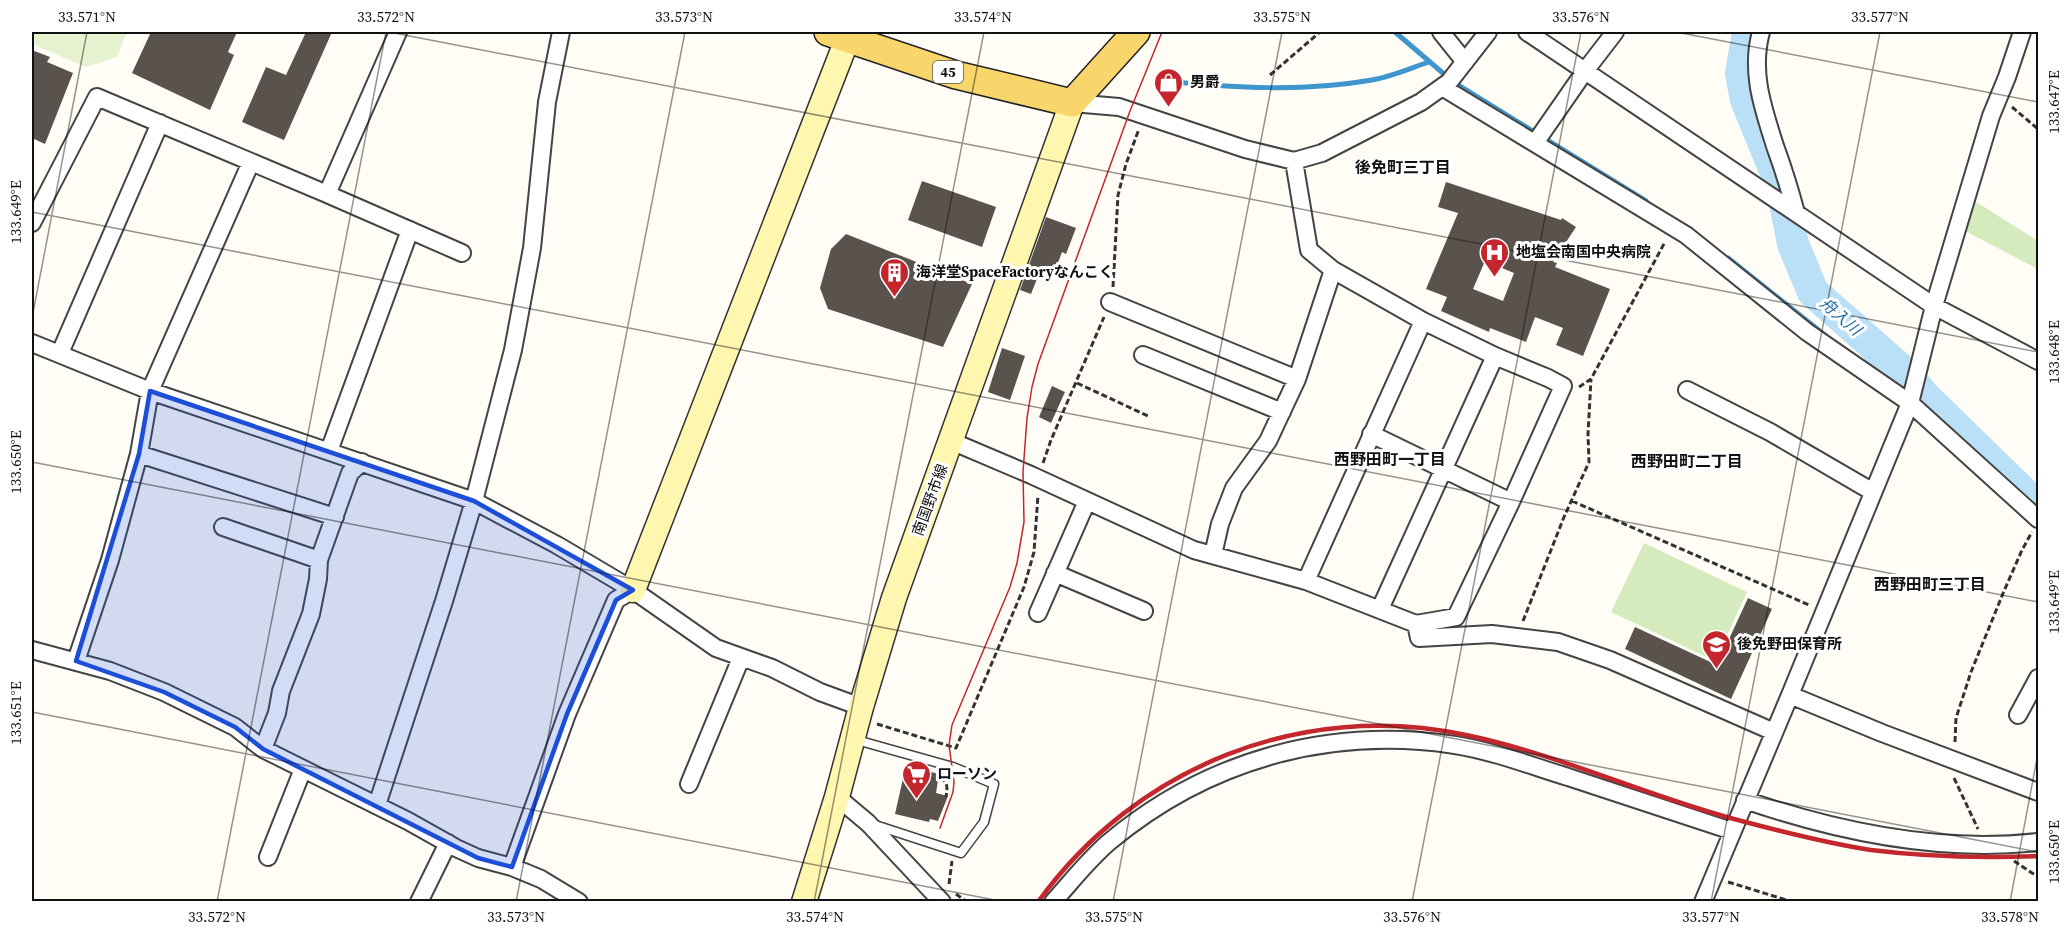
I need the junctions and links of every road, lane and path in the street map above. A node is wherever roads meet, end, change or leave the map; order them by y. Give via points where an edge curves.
1 (398, 32) edge
2 (561, 32) edge
3 (1137, 32) edge
4 (1320, 32) edge
5 (1441, 32) edge
6 (1488, 32) edge
7 (1527, 32) edge
8 (1615, 32) edge
9 (1761, 32) edge
10 (2022, 32) edge
11 (841, 34) edge
12 (1465, 62) junction
13 (1585, 71) junction
14 (1270, 75) dead end
15 (1442, 87) junction
16 (1999, 97) junction
17 (1072, 103) junction
18 (1144, 115) junction
19 (160, 123) junction
20 (2038, 129) edge
21 (1535, 143) junction
22 (1294, 161) junction
23 (251, 162) junction
24 (327, 194) junction
25 (1794, 211) junction
26 (32, 223) edge
27 (1673, 227) junction
28 (410, 230) junction
29 (462, 253) dead end
30 (1333, 270) junction
31 (1110, 302) junction
32 (1934, 306) junction
33 (1423, 321) junction
34 (32, 343) edge
35 (60, 353) junction
36 (1143, 355) dead end
37 (1495, 356) junction
38 (2038, 361) edge
39 (1297, 379) junction
40 (1591, 379) junction
41 (1077, 382) junction
42 (1913, 389) junction
43 (1561, 390) junction
44 (1688, 390) dead end
45 (150, 391) junction
46 (1282, 412) junction
47 (1148, 416) dead end
48 (1371, 434) junction
49 (951, 441) junction
50 (329, 451) junction
51 (140, 454) junction
52 (362, 462) junction
53 (1442, 469) junction
54 (1038, 478) junction
55 (1874, 492) junction
56 (474, 501) junction
57 (1087, 501) junction
58 (1572, 501) junction
59 (1511, 502) junction
60 (334, 517) junction
61 (2036, 525) edge
62 (223, 527) dead end
63 (1213, 555) junction
64 (320, 560) junction
65 (1055, 573) junction
66 (1306, 581) junction
67 (633, 590) junction
68 (1380, 609) junction
69 (1144, 611) dead end
70 (1825, 612) junction
71 (1038, 613) dead end
72 (1416, 624) junction
73 (1517, 637) junction
74 (32, 650) edge
75 (741, 658) junction
76 (76, 661) junction
77 (2038, 678) edge
78 (1790, 695) junction
79 (2018, 715) dead end
80 (857, 721) junction
81 (1774, 732) junction
82 (263, 749) junction
83 (1953, 760) junction
84 (303, 769) junction
85 (929, 775) dead end
86 (689, 784) dead end
87 (2038, 792) edge
88 (837, 797) junction
89 (946, 797) dead end
90 (1745, 800) junction
91 (377, 805) junction
92 (868, 824) junction
93 (1732, 831) junction
94 (2038, 842) edge
95 (448, 843) junction
96 (1989, 844) junction
97 (953, 850) junction
98 (268, 857) dead end
99 (512, 867) junction
100 (1712, 877) junction
101 (2038, 877) edge
102 (559, 896) edge
103 (419, 902) edge
104 (579, 902) edge
105 (804, 902) edge
106 (942, 902) edge
107 (967, 902) edge
108 (1053, 902) edge
109 (1703, 902) edge
110 (1793, 902) edge

1 - 24 street
2 - 56 street via 548,102 532,248 517,328
3 - 17 main road
4 - 14 path
5 - 12 street
6 - 12 street
7 - 13 street
8 - 13 street
9 - 25 street via 1756,69 1761,102
10 - 16 street
11 - 17 main road, 45 via 956,75
11 - 67 main road
12 - 15 street
13 - 21 street
13 - 25 street
15 - 21 street
15 - 22 street via 1332,148
16 - 20 path
16 - 32 street
17 - 18 street via 1119,107
17 - 49 main road, 南国野市線
18 - 22 street
18 - 31 path via 1118,195
19 - 23 street
19 - 26 street via 98,97
19 - 35 street
21 - 27 street
22 - 30 street via 1309,250
23 - 24 street
23 - 45 street
24 - 28 street
25 - 32 street
27 - 40 path
27 - 42 street via 1808,332
28 - 29 street
28 - 50 street
30 - 33 street
30 - 39 street
31 - 39 street
31 - 41 path
32 - 38 street
32 - 42 street
33 - 37 street
33 - 48 street
34 - 35 street
35 - 45 street
36 - 46 street
37 - 43 street via 1548,378 1563,386
37 - 53 street
39 - 46 street
40 - 43 path via 1570,393
40 - 58 path via 1589,462
41 - 47 path
41 - 54 path
42 - 55 street
42 - 61 street
43 - 59 street
44 - 55 street
45 - 50 street
45 - 51 street
46 - 63 street via 1268,441 1234,488
48 - 53 street
48 - 66 street
49 - 54 street
49 - 80 main road, 南国野市線 via 894,598
50 - 52 street
51 - 60 street
51 - 76 street
52 - 56 street
52 - 60 street via 350,473
53 - 59 street
53 - 68 street
54 - 57 street
54 - 80 path via 1037,534 1024,587 956,748
55 - 70 street
56 - 67 street
56 - 91 street
57 - 63 street
57 - 65 street
58 - 70 path
58 - 73 path
59 - 72 street via 1456,616
60 - 64 street
61 - 83 path via 2004,591 1963,696 1956,717
62 - 64 street
63 - 66 street
64 - 82 street via 311,614
65 - 69 street
65 - 71 street
66 - 68 street
67 - 75 street via 716,648
67 - 99 street via 616,600 567,714
68 - 72 street
70 - 78 street
72 - 73 street via 1419,638 1492,634
73 - 81 street via 1580,648
74 - 76 street
75 - 80 street via 772,668 820,692
75 - 86 street
76 - 82 street via 164,692 235,727
77 - 79 street
78 - 81 street
78 - 83 street
80 - 88 main road, 南国野市線
80 - 97 lane via 994,784 984,822 961,853
81 - 90 street
82 - 84 street
83 - 87 street
83 - 96 path via 1954,780 1978,831
84 - 91 street
84 - 98 street
85 - 89 path via 944,780
88 - 92 street
88 - 105 main road, 南国野市線
90 - 93 street
90 - 96 street via 1849,830 1910,840
91 - 95 street
92 - 97 lane
92 - 106 street
93 - 100 street
93 - 108 street via 1550,771 1458,746 1408,740 1339,742 1295,748 1245,763 1193,788 1142,817 1107,843
94 - 96 street
95 - 99 street via 478,858
95 - 103 street
96 - 101 path
97 - 107 path via 949,885
99 - 102 street via 541,879
100 - 109 street
100 - 110 path
102 - 104 street

